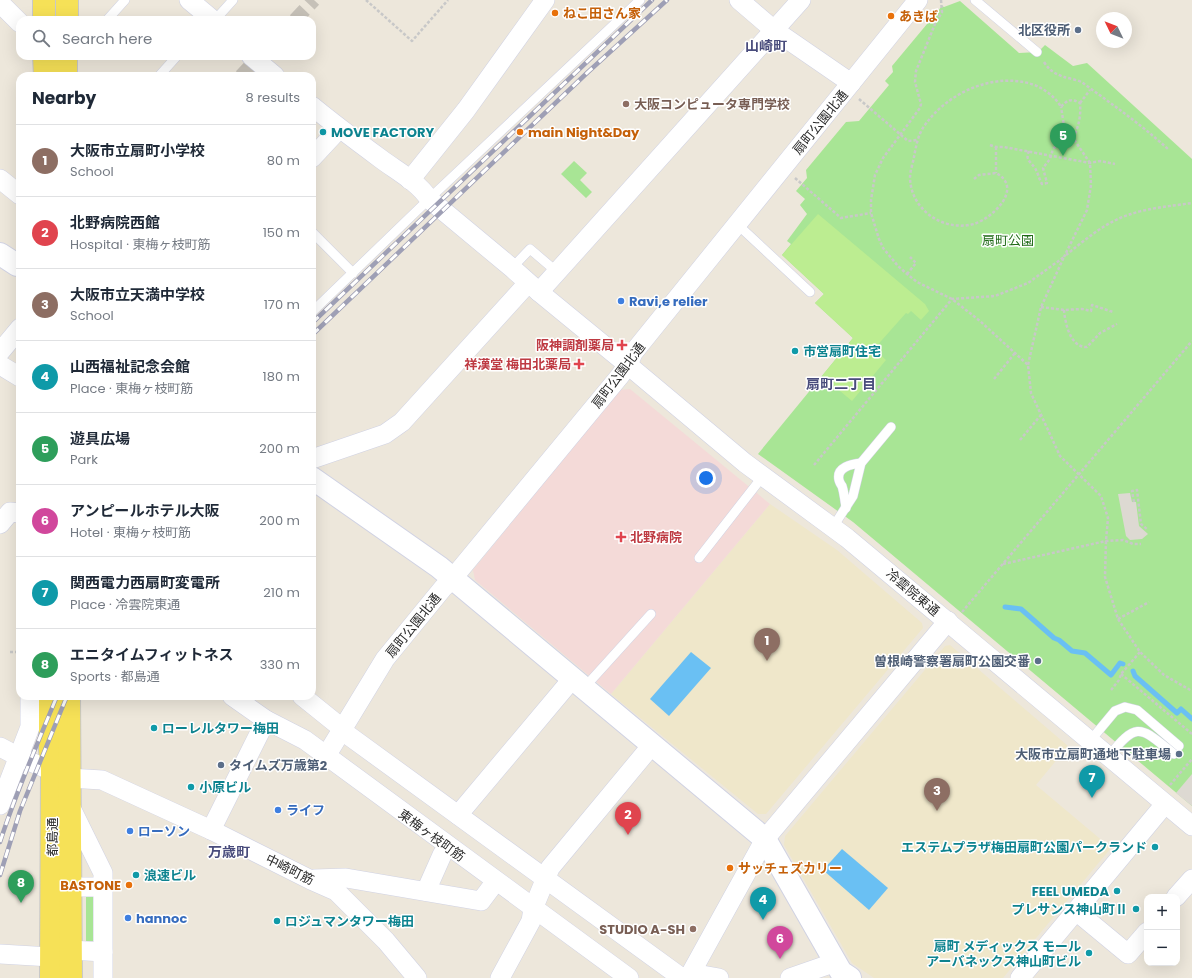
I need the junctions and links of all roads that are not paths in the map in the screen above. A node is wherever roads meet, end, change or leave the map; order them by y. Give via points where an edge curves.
1 (44, 0) edge
2 (67, 0) edge
3 (125, 0) edge
4 (189, 0) edge
5 (233, 0) edge
6 (545, 0) edge
7 (640, 0) edge
8 (739, 0) edge
9 (800, 0) edge
10 (918, 0) edge
11 (975, 0) edge
12 (0, 4) edge
13 (44, 16) edge
14 (66, 16) edge
15 (111, 16) edge
16 (207, 16) edge
17 (216, 16) edge
18 (16, 18) edge
19 (774, 30) junction
20 (1037, 52) road end
21 (44, 60) edge
22 (66, 60) edge
23 (173, 60) edge
24 (256, 60) edge
25 (45, 72) edge
26 (66, 72) edge
27 (163, 72) edge
28 (270, 72) edge
29 (855, 91) junction
30 (316, 109) edge
31 (340, 129) junction
32 (316, 154) edge
33 (0, 179) edge
34 (410, 180) junction
35 (16, 192) edge
36 (429, 199) junction
37 (738, 225) junction
38 (316, 236) edge
39 (0, 254) edge
40 (16, 264) edge
41 (512, 268) junction
42 (557, 272) junction
43 (353, 273) junction
44 (534, 288) junction
45 (810, 292) dead end
46 (316, 308) edge
47 (16, 333) edge
48 (0, 352) edge
49 (0, 365) edge
50 (628, 365) junction
51 (16, 375) edge
52 (891, 427) dead end
53 (316, 458) edge
54 (861, 462) junction
55 (762, 476) junction
56 (316, 481) edge
57 (846, 508) junction
58 (16, 513) edge
59 (0, 524) edge
60 (833, 527) junction
61 (698, 558) dead end
62 (454, 578) junction
63 (651, 614) dead end
64 (953, 618) junction
65 (578, 683) junction
66 (30, 700) edge
67 (50, 700) edge
68 (69, 700) edge
69 (238, 700) edge
70 (307, 700) edge
71 (266, 720) junction
72 (341, 730) junction
73 (1090, 741) junction
74 (652, 745) junction
75 (1179, 746) dead end
76 (0, 747) edge
77 (1174, 754) dead end
78 (326, 756) junction
79 (19, 757) junction
80 (1108, 757) junction
81 (60, 774) junction
82 (1166, 796) junction
83 (0, 805) edge
84 (70, 806) junction
85 (458, 816) junction
86 (1192, 826) edge
87 (211, 830) junction
88 (765, 839) junction
89 (448, 846) junction
90 (545, 878) junction
91 (1192, 878) edge
92 (311, 880) junction
93 (496, 881) junction
94 (71, 886) junction
95 (104, 887) junction
96 (426, 891) junction
97 (1179, 894) edge
98 (533, 909) junction
99 (1076, 911) junction
100 (1144, 935) edge
101 (103, 952) junction
102 (61, 953) junction
103 (0, 954) edge
104 (843, 970) edge
105 (686, 976) edge
106 (797, 977) edge
107 (51, 978) edge
108 (71, 978) edge
109 (103, 978) edge
110 (417, 978) edge
111 (500, 978) edge
112 (630, 978) edge
113 (719, 978) edge
114 (1020, 978) edge

1 - 13 main road
2 - 14 main road
3 - 15 lane
4 - 16 street
5 - 17 lane
6 - 34 street via 466,110
7 - 36 lane
8 - 19 street
9 - 19 street
10 - 29 street, 扇町公園北通
11 - 20 lane
12 - 18 street
19 - 29 street
19 - 42 street
21 - 25 main road
22 - 26 main road
23 - 27 lane
24 - 28 street
29 - 37 street, 扇町公園北通
30 - 31 street, 冷雲院東通
31 - 32 street
31 - 34 street, 冷雲院東通
33 - 35 street
34 - 36 street, 冷雲院東通
36 - 41 street, 冷雲院東通
36 - 43 lane
37 - 45 lane
37 - 50 street, 扇町公園北通 via 633,353
38 - 43 lane
39 - 40 street
41 - 42 lane via 530,249
41 - 44 street, 冷雲院東通
42 - 44 street
43 - 46 lane
44 - 50 street, 冷雲院東通
44 - 53 street via 402,422 385,434
47 - 48 street
49 - 51 street
50 - 55 street, 冷雲院東通
50 - 62 street, 扇町公園北通
52 - 54 lane
54 - 57 lane via 853,496
54 - 57 lane via 847,466 839,475
55 - 60 street, 冷雲院東通
55 - 61 lane
56 - 62 street
57 - 60 lane
58 - 59 street via 10,512
60 - 64 street, 冷雲院東通
62 - 65 street
62 - 72 street, 扇町公園北通 via 385,659
63 - 65 lane
64 - 73 street, 冷雲院東通
64 - 88 street
65 - 74 street
65 - 85 street
66 - 79 street via 30,727
67 - 81 main road, 都島通 via 50,749
68 - 81 main road, 都島通
69 - 71 street, 東梅ヶ枝町筋
70 - 72 street
71 - 78 street, 東梅ヶ枝町筋 via 305,740
71 - 87 street
72 - 78 street, 扇町公園北通
72 - 85 street
73 - 75 lane via 1115,710 1125,707 1137,710
73 - 80 street, 冷雲院東通
74 - 88 street
74 - 90 street via 550,868
76 - 79 street, 中崎町筋
77 - 80 lane via 1147,733 1135,731 1124,738
78 - 89 street, 東梅ヶ枝町筋
79 - 81 street, 中崎町筋
79 - 83 street
80 - 82 street, 冷雲院東通
81 - 84 main road, 都島通
81 - 87 street, 中崎町筋 via 102,780
81 - 102 main road, 都島通
82 - 86 street, 冷雲院東通
82 - 99 street
84 - 94 main road, 都島通
84 - 95 street via 103,873
85 - 90 street
87 - 92 street, 中崎町筋
88 - 104 street
88 - 105 street
89 - 93 street, 東梅ヶ枝町筋
89 - 96 street
90 - 98 street
90 - 105 street
91 - 97 street
92 - 96 street via 346,878
92 - 110 street, 中崎町筋 via 336,891 386,941
93 - 96 street via 480,901
93 - 98 street, 東梅ヶ枝町筋
94 - 95 street
94 - 102 main road, 都島通
95 - 101 street
98 - 111 street via 531,921
98 - 112 street, 東梅ヶ枝町筋
99 - 100 street via 1128,954
99 - 114 street
101 - 102 street
101 - 109 street
102 - 103 street
102 - 107 main road, 都島通
102 - 108 main road, 都島通
104 - 106 street
105 - 113 street

